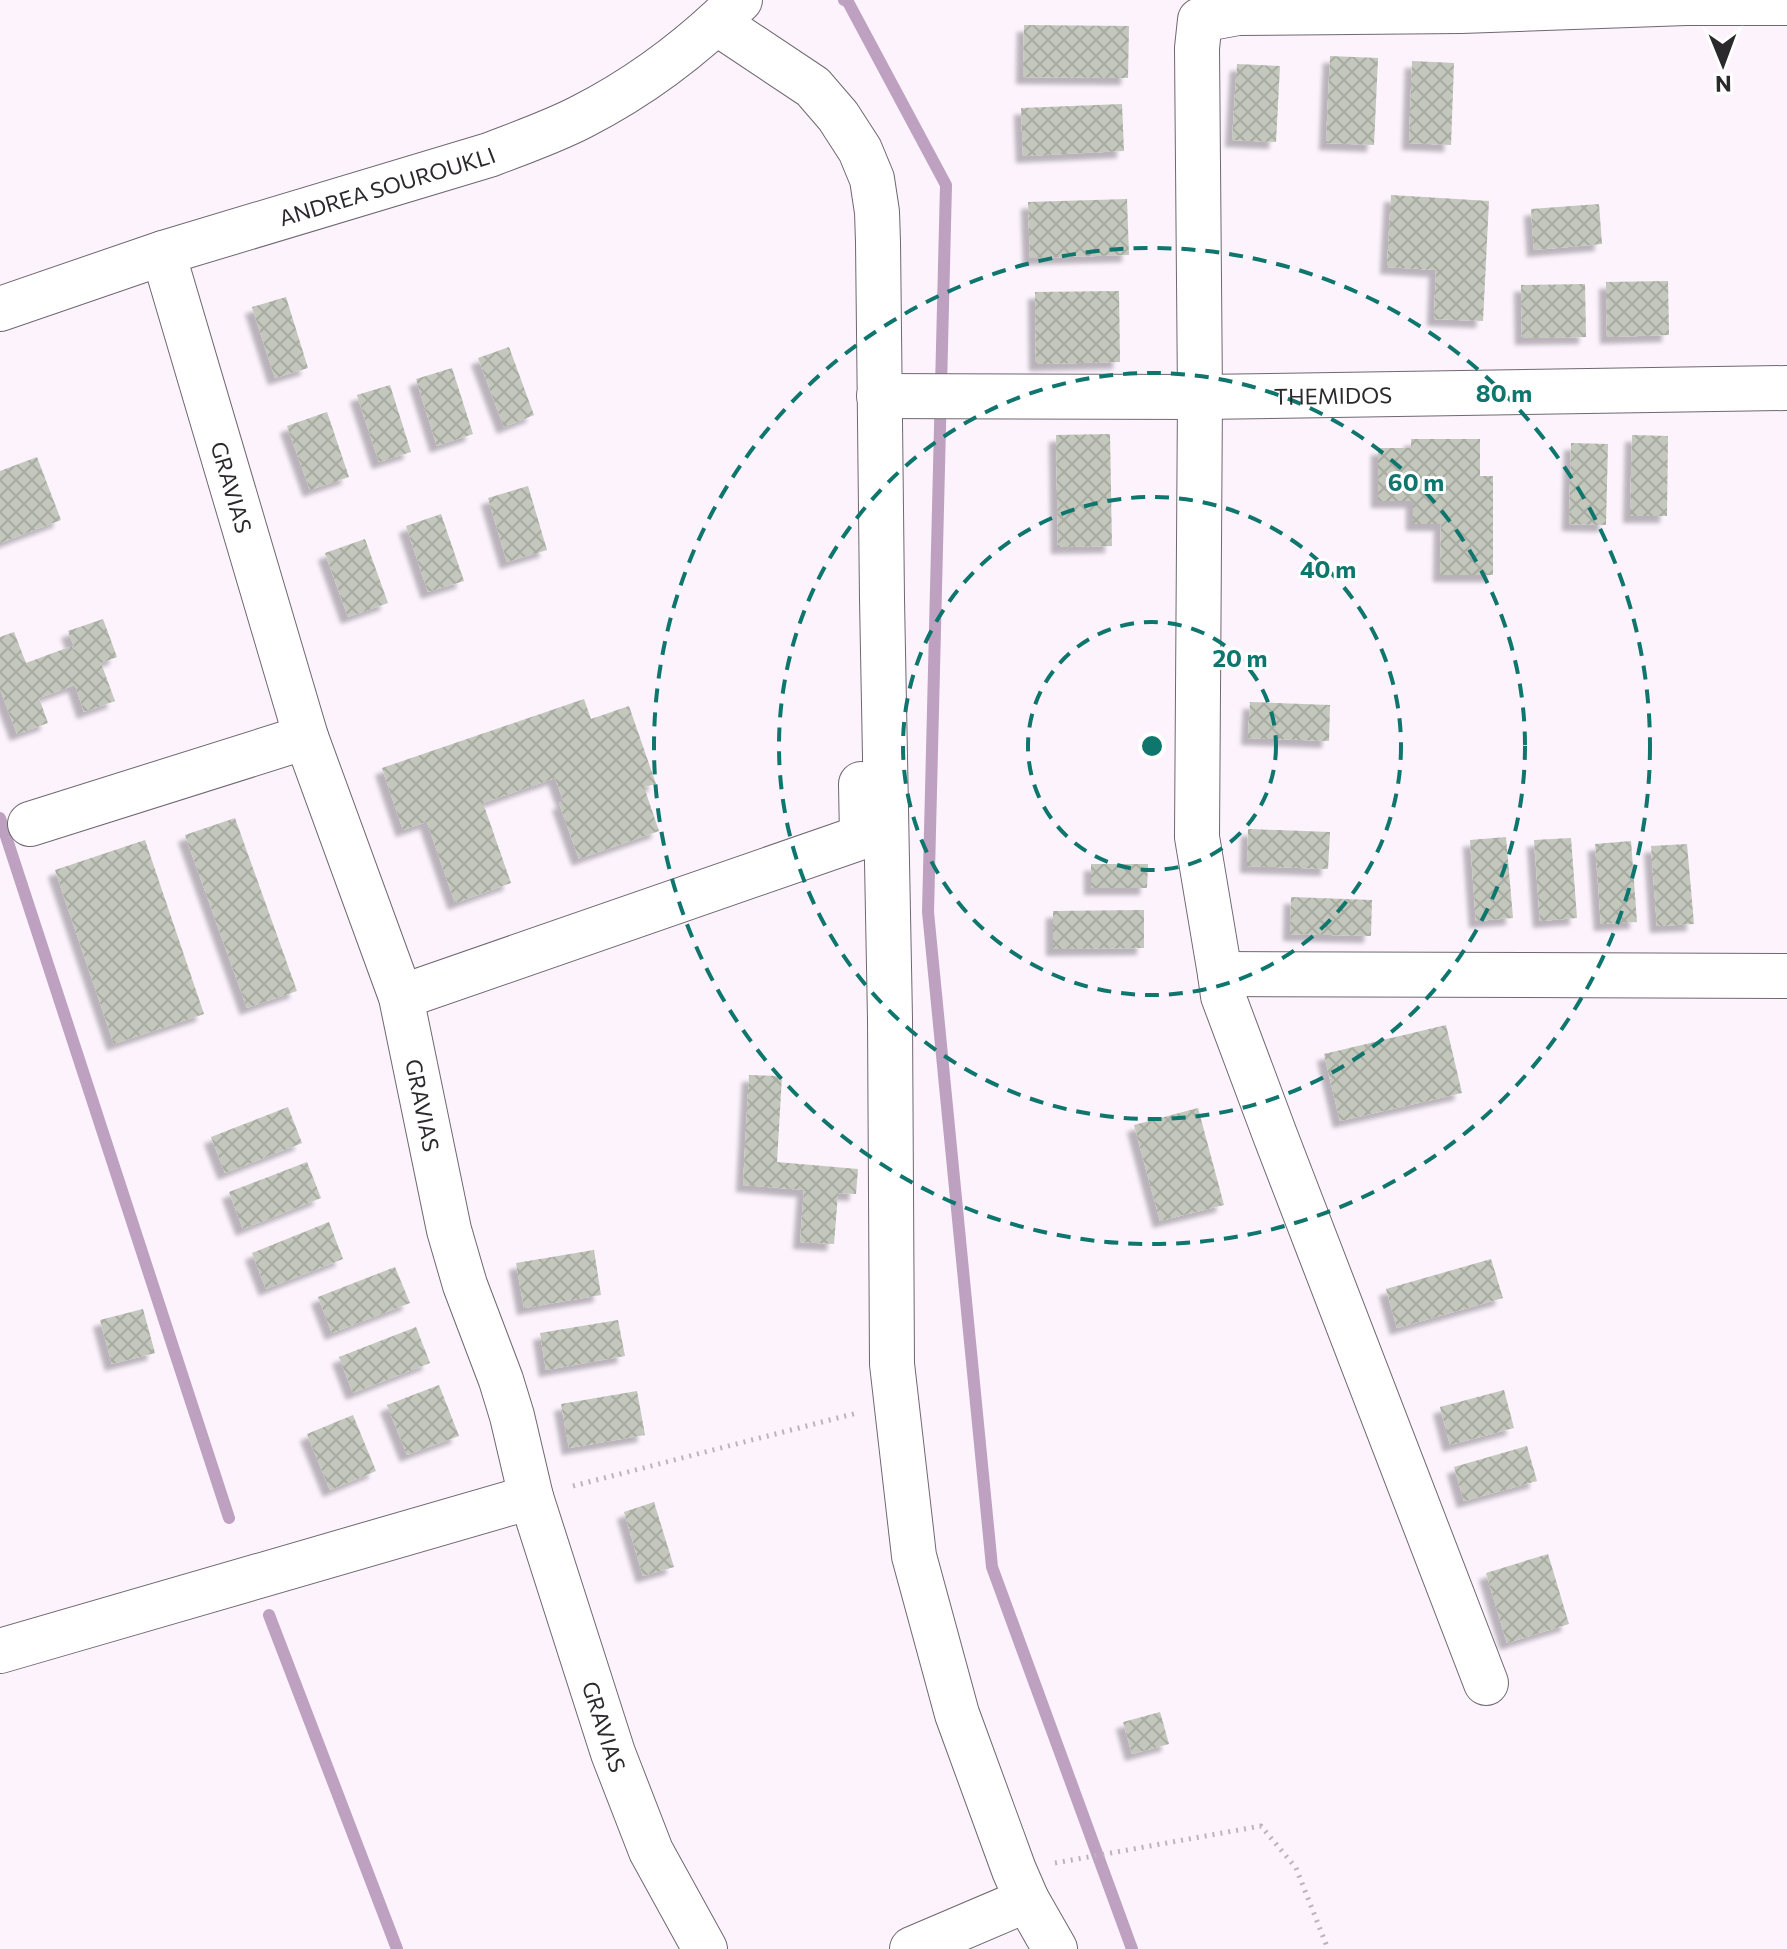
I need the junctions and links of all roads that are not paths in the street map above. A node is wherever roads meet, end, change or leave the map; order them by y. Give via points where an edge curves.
1 (1787, 3) edge
2 (728, 12) edge
3 (163, 253) junction
4 (0, 309) edge
5 (1787, 388) edge
6 (894, 396) junction
7 (1200, 397) junction
8 (859, 548) dead end
9 (306, 737) junction
10 (30, 824) dead end
11 (1220, 974) junction
12 (1787, 976) edge
13 (401, 997) junction
14 (531, 1497) junction
15 (0, 1651) edge
16 (1486, 1683) dead end
17 (1038, 1882) junction
18 (705, 1949) edge
19 (912, 1949) edge
20 (1055, 1949) edge

1 - 7 street via 1238,13 1200,20
2 - 3 street, ANDREA SOUROUKLI via 623,94 539,136
2 - 6 street via 813,87 860,150 877,212
3 - 4 street, ANDREA SOUROUKLI
3 - 9 street, GRAVIAS
5 - 7 street, THEMIDOS
6 - 7 street, THEMIDOS
6 - 17 street via 892,1364 914,1556 957,1714 1014,1870
7 - 11 street via 1197,837
8 - 13 street via 862,837
9 - 10 street
9 - 13 street, GRAVIAS
11 - 12 street
11 - 16 street via 1223,996 1264,1107
13 - 14 street, GRAVIAS via 449,1230 501,1380
14 - 15 street
14 - 18 street, GRAVIAS via 613,1753 651,1851
17 - 19 street
17 - 20 street

